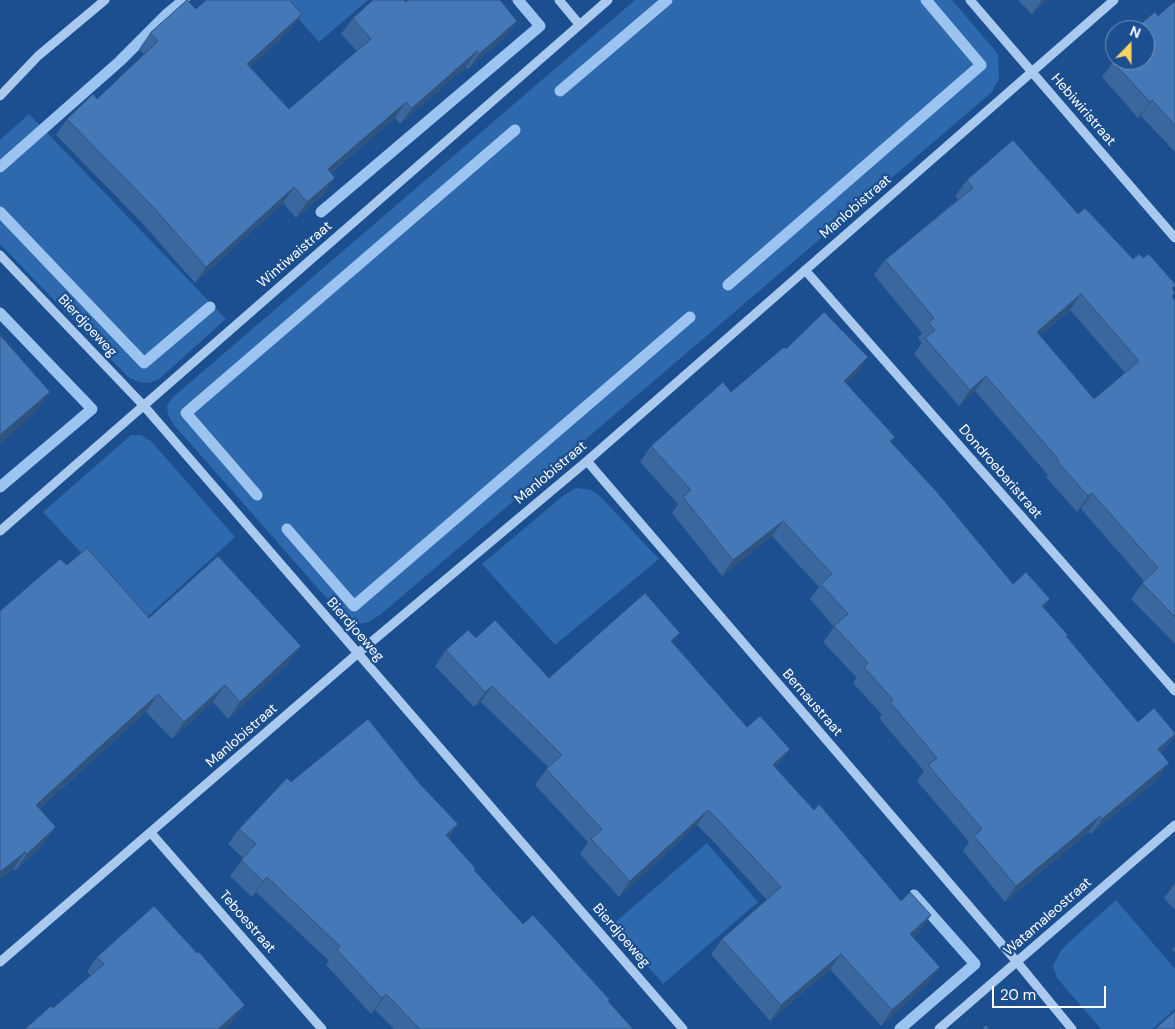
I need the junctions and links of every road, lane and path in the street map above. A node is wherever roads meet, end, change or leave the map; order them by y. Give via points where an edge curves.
1 (105, 0) edge
2 (559, 0) edge
3 (608, 0) edge
4 (970, 0) edge
5 (1114, 0) edge
6 (579, 24) junction
7 (1031, 72) junction
8 (0, 96) edge
9 (1175, 238) edge
10 (0, 255) edge
11 (804, 270) junction
12 (144, 406) junction
13 (587, 461) junction
14 (0, 531) edge
15 (357, 654) junction
16 (1175, 691) edge
17 (1175, 825) edge
18 (151, 833) junction
19 (0, 962) edge
20 (1017, 962) junction
21 (322, 1029) edge
22 (683, 1029) edge
23 (938, 1029) edge
24 (1072, 1029) edge

1 - 8 street via 38,56
2 - 6 street
3 - 6 street, Wintiwaistraat
4 - 7 street, Hebiwiristraat
5 - 7 street, Manlobistraat
6 - 12 street, Wintiwaistraat
7 - 9 street, Hebiwiristraat
7 - 11 street, Manlobistraat
10 - 12 street, Bierdjoeweg
11 - 13 street, Manlobistraat
11 - 16 street, Dondroebaristraat
12 - 14 street, Wintiwaistraat
12 - 15 street, Bierdjoeweg
13 - 15 street, Manlobistraat
13 - 20 street, Bernaustraat
15 - 18 street, Manlobistraat
15 - 22 street, Bierdjoeweg
17 - 20 street, Watamaleostraat
18 - 19 street, Manlobistraat
18 - 21 street, Teboestraat
20 - 23 street, Watamaleostraat
20 - 24 street, Bernaustraat

